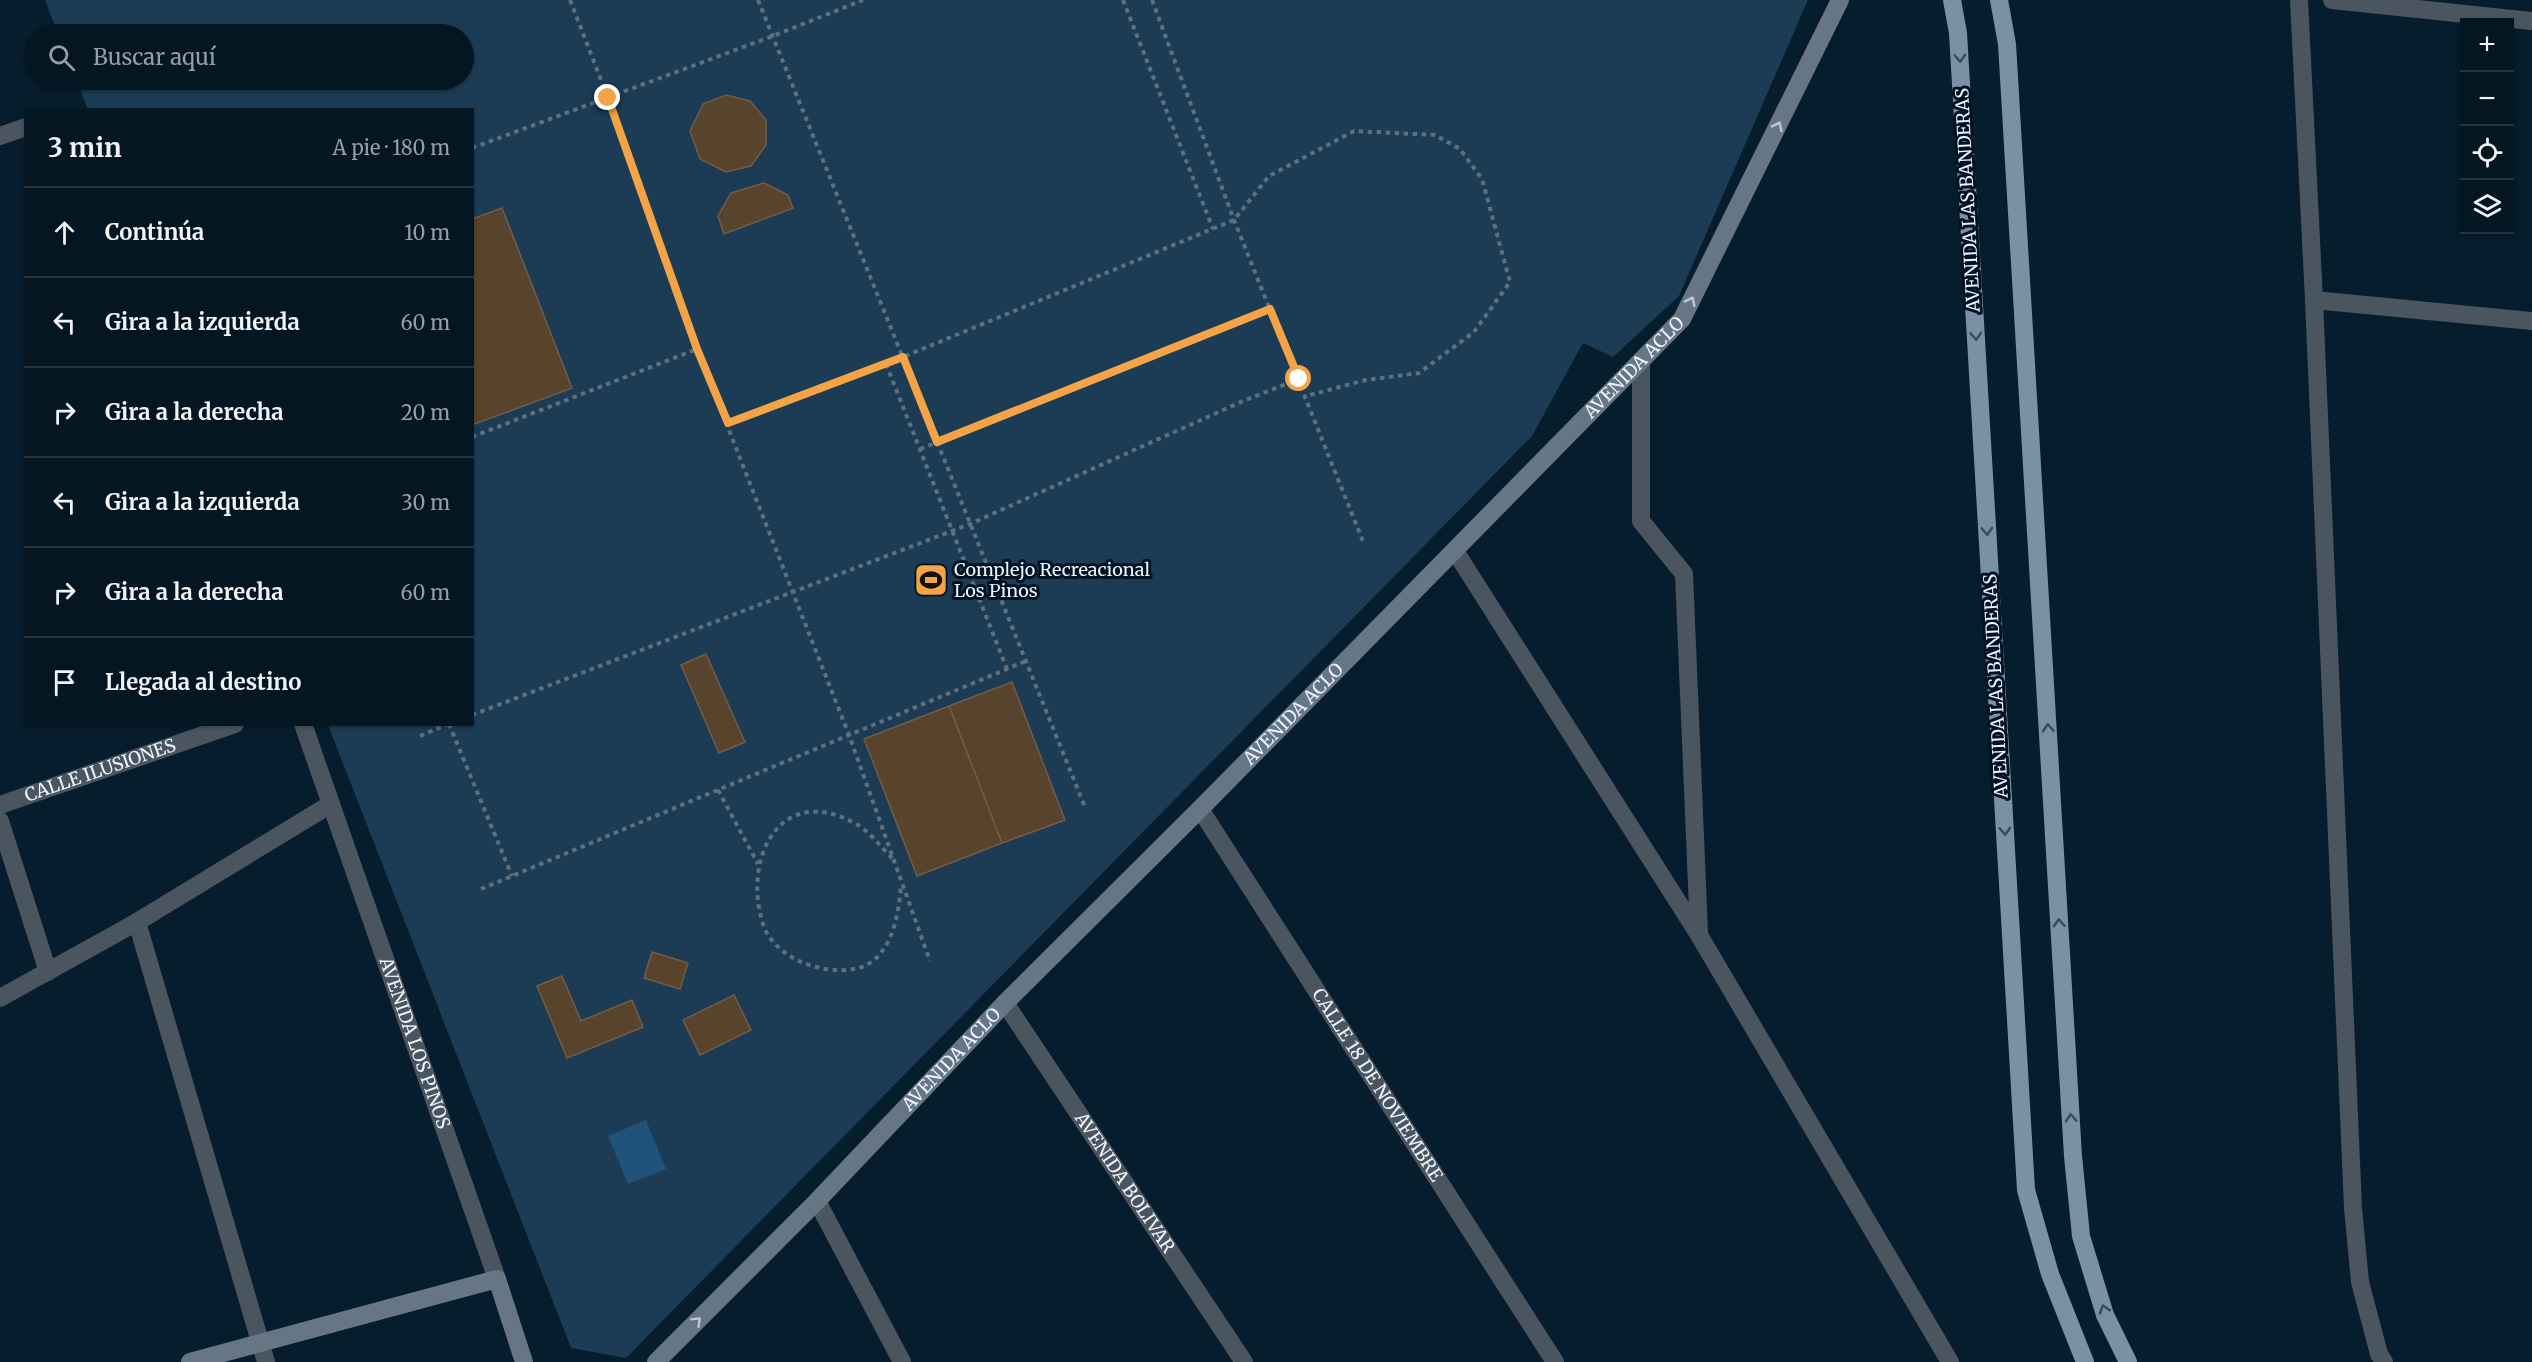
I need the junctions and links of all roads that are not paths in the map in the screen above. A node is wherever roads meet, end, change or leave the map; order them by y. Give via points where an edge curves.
1 (1840, 0) edge
2 (1952, 0) edge
3 (1999, 0) edge
4 (2299, 0) edge
5 (2332, 0) edge
6 (2532, 21) edge
7 (24, 128) edge
8 (0, 135) edge
9 (2314, 300) junction
10 (2532, 321) edge
11 (1641, 361) junction
12 (1455, 551) junction
13 (229, 726) edge
14 (304, 726) edge
15 (331, 804) junction
16 (0, 806) edge
17 (1200, 809) junction
18 (0, 821) edge
19 (137, 922) junction
20 (1699, 935) junction
21 (48, 972) junction
22 (0, 998) edge
23 (1005, 1003) junction
24 (817, 1201) junction
25 (497, 1279) junction
26 (261, 1344) junction
27 (190, 1362) edge
28 (266, 1362) edge
29 (524, 1362) edge
30 (656, 1362) edge
31 (902, 1362) edge
32 (1244, 1362) edge
33 (1555, 1362) edge
34 (1950, 1362) edge
35 (2085, 1362) edge
36 (2128, 1362) edge
37 (2384, 1362) edge

11 -> 1 main road, AVENIDA ACLO via 1682,319
2 -> 35 main road, AVENIDA LAS BANDERAS via 1960,56 2026,1190 2050,1274
36 -> 3 main road via 2105,1315 2081,1236 2073,1156 2007,44
4 - 9 street
5 - 6 street
7 - 8 street
9 - 10 street
9 - 37 street via 2353,1208 2360,1282
11 - 12 main road, AVENIDA ACLO
11 - 20 street via 1641,521 1684,574
12 - 17 main road, AVENIDA ACLO
12 - 20 street
13 - 16 street, CALLE ILUSIONES
14 - 15 street, AVENIDA LOS PINOS
15 - 19 street
15 - 25 street, AVENIDA LOS PINOS
17 - 23 main road, AVENIDA ACLO
17 - 33 street, CALLE 18 DE NOVIEMBRE
18 - 21 street
19 - 21 street
19 - 26 street
20 - 34 street
21 - 22 street
23 - 24 main road, AVENIDA ACLO
23 - 32 street, AVENIDA BOLIVAR
30 -> 24 main road, AVENIDA ACLO
24 - 31 street
25 - 26 main road
25 - 29 main road, AVENIDA LOS PINOS
26 - 27 main road
26 - 28 street

